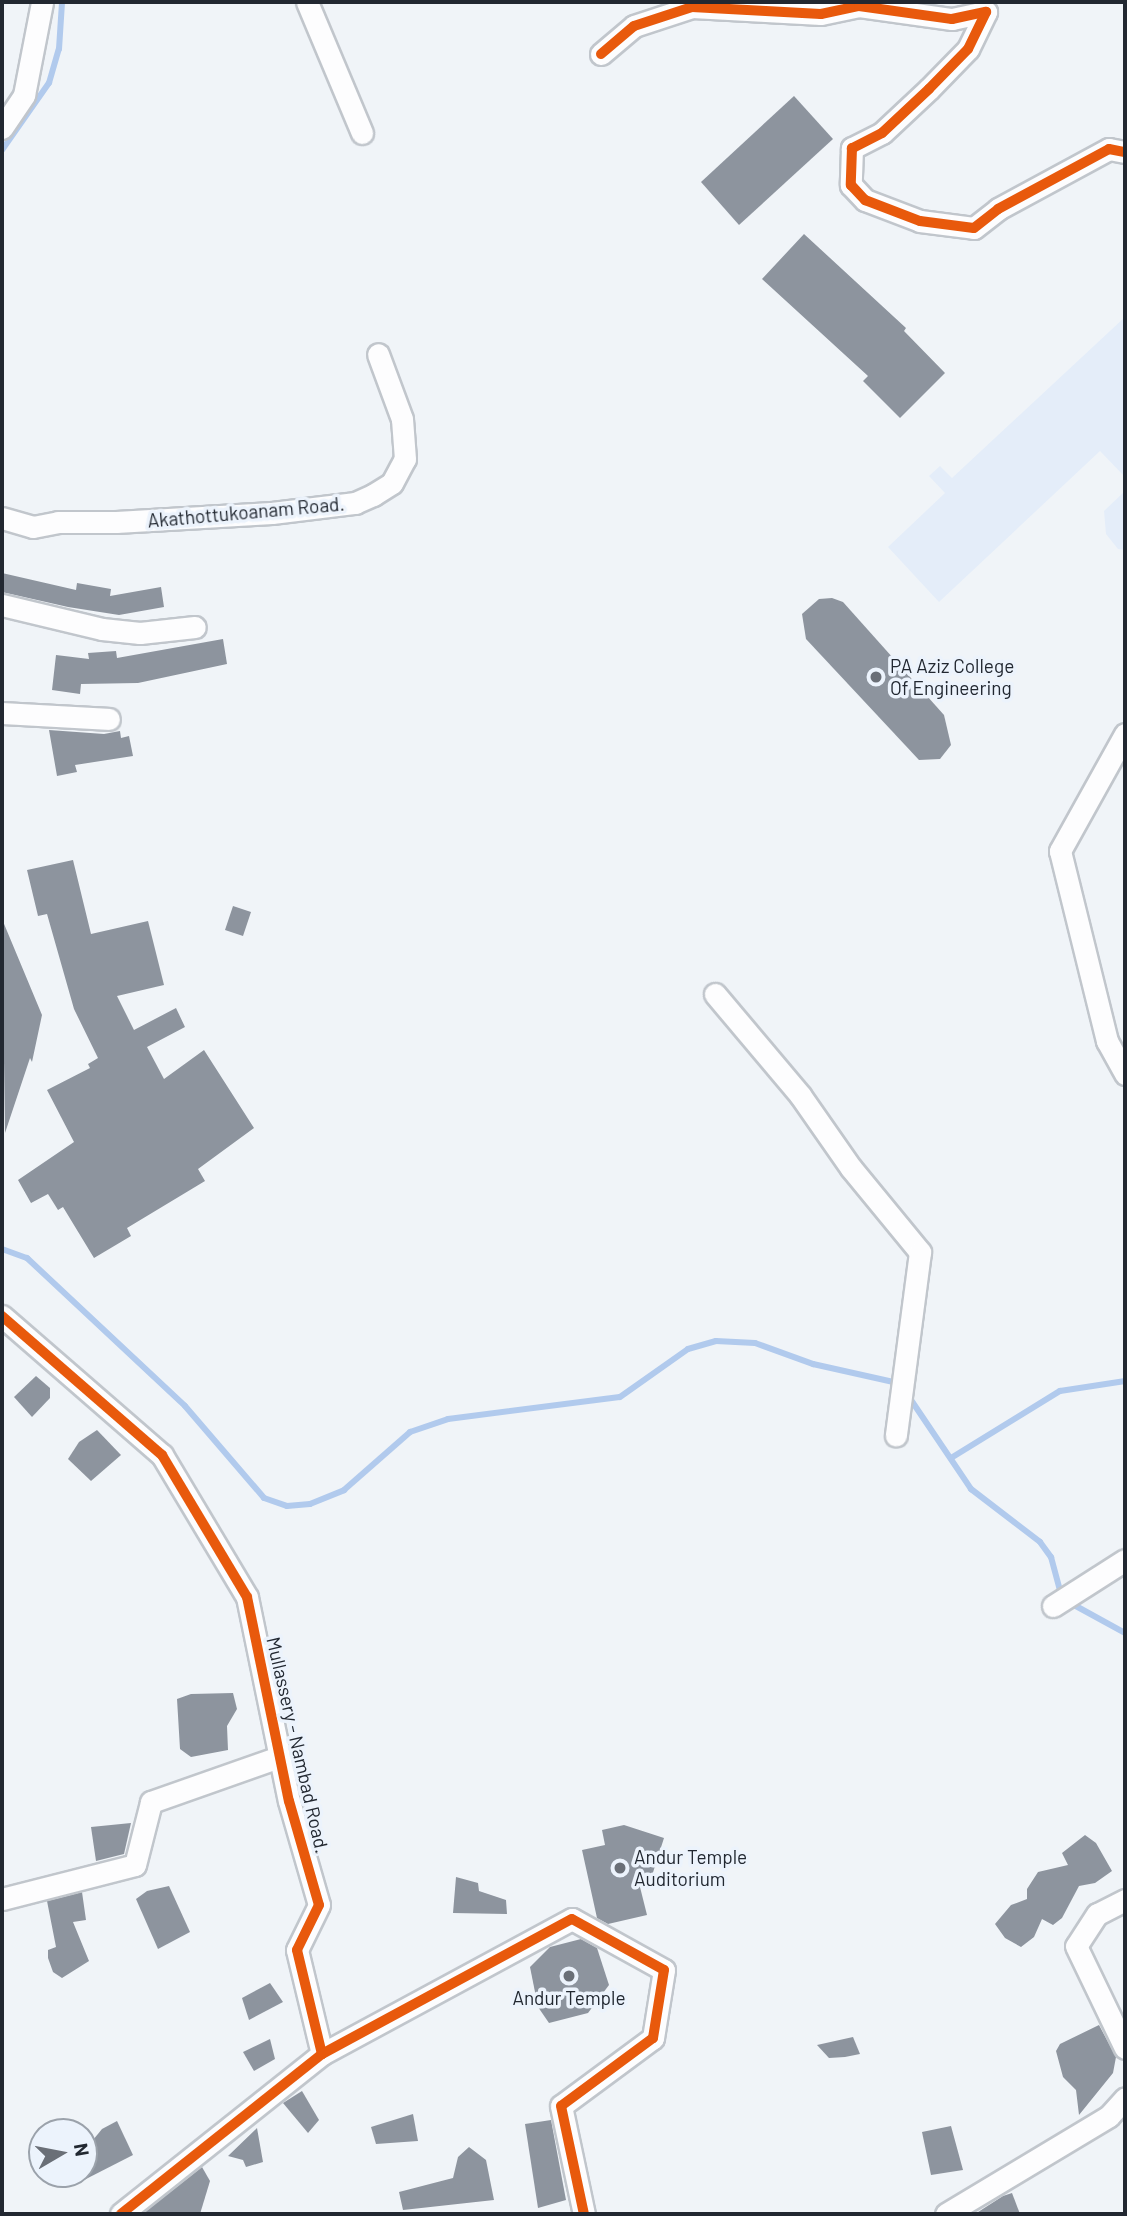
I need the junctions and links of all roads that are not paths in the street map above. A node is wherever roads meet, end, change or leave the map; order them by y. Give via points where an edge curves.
1 (42, 2) edge
2 (307, 2) edge
3 (601, 54) dead end
4 (2, 128) edge
5 (362, 133) dead end
6 (1125, 152) edge
7 (378, 354) dead end
8 (2, 518) edge
9 (2, 605) edge
10 (195, 627) dead end
11 (2, 713) edge
12 (109, 719) dead end
13 (1125, 734) edge
14 (715, 994) dead end
15 (1125, 1074) edge
16 (2, 1316) edge
17 (896, 1435) dead end
18 (1125, 1560) edge
19 (1053, 1606) dead end
20 (279, 1756) junction
21 (2, 1899) edge
22 (1125, 1900) edge
23 (1125, 2049) edge
24 (322, 2054) junction
25 (1125, 2098) edge
26 (121, 2214) edge
27 (584, 2214) edge
28 (946, 2214) edge

1 - 4 street via 24,95
2 - 5 street
3 - 6 street via 634,26 692,7 821,14 859,6 951,19 986,12 968,49 929,89 881,133 852,148 851,185 865,200 920,221 974,228 998,209 1110,149
7 - 8 street, Akathottukoanam Road. via 402,419 405,460 392,482 355,503 272,513 58,522 33,527
9 - 10 street via 102,629 140,633
11 - 12 street
13 - 15 street via 1060,851 1107,1041
14 - 17 street via 800,1095 851,1168 920,1252
16 - 20 street, Mullassery - Nambad Road. via 162,1455 247,1597
18 - 19 street
20 - 21 street via 151,1802 135,1866
20 - 24 street, Mullassery - Nambad Road. via 319,1905 297,1950
22 - 23 street via 1097,1914 1076,1947
24 - 26 street
24 - 27 street via 572,1919 664,1970 653,2038 561,2106
25 - 28 street via 1109,2116

